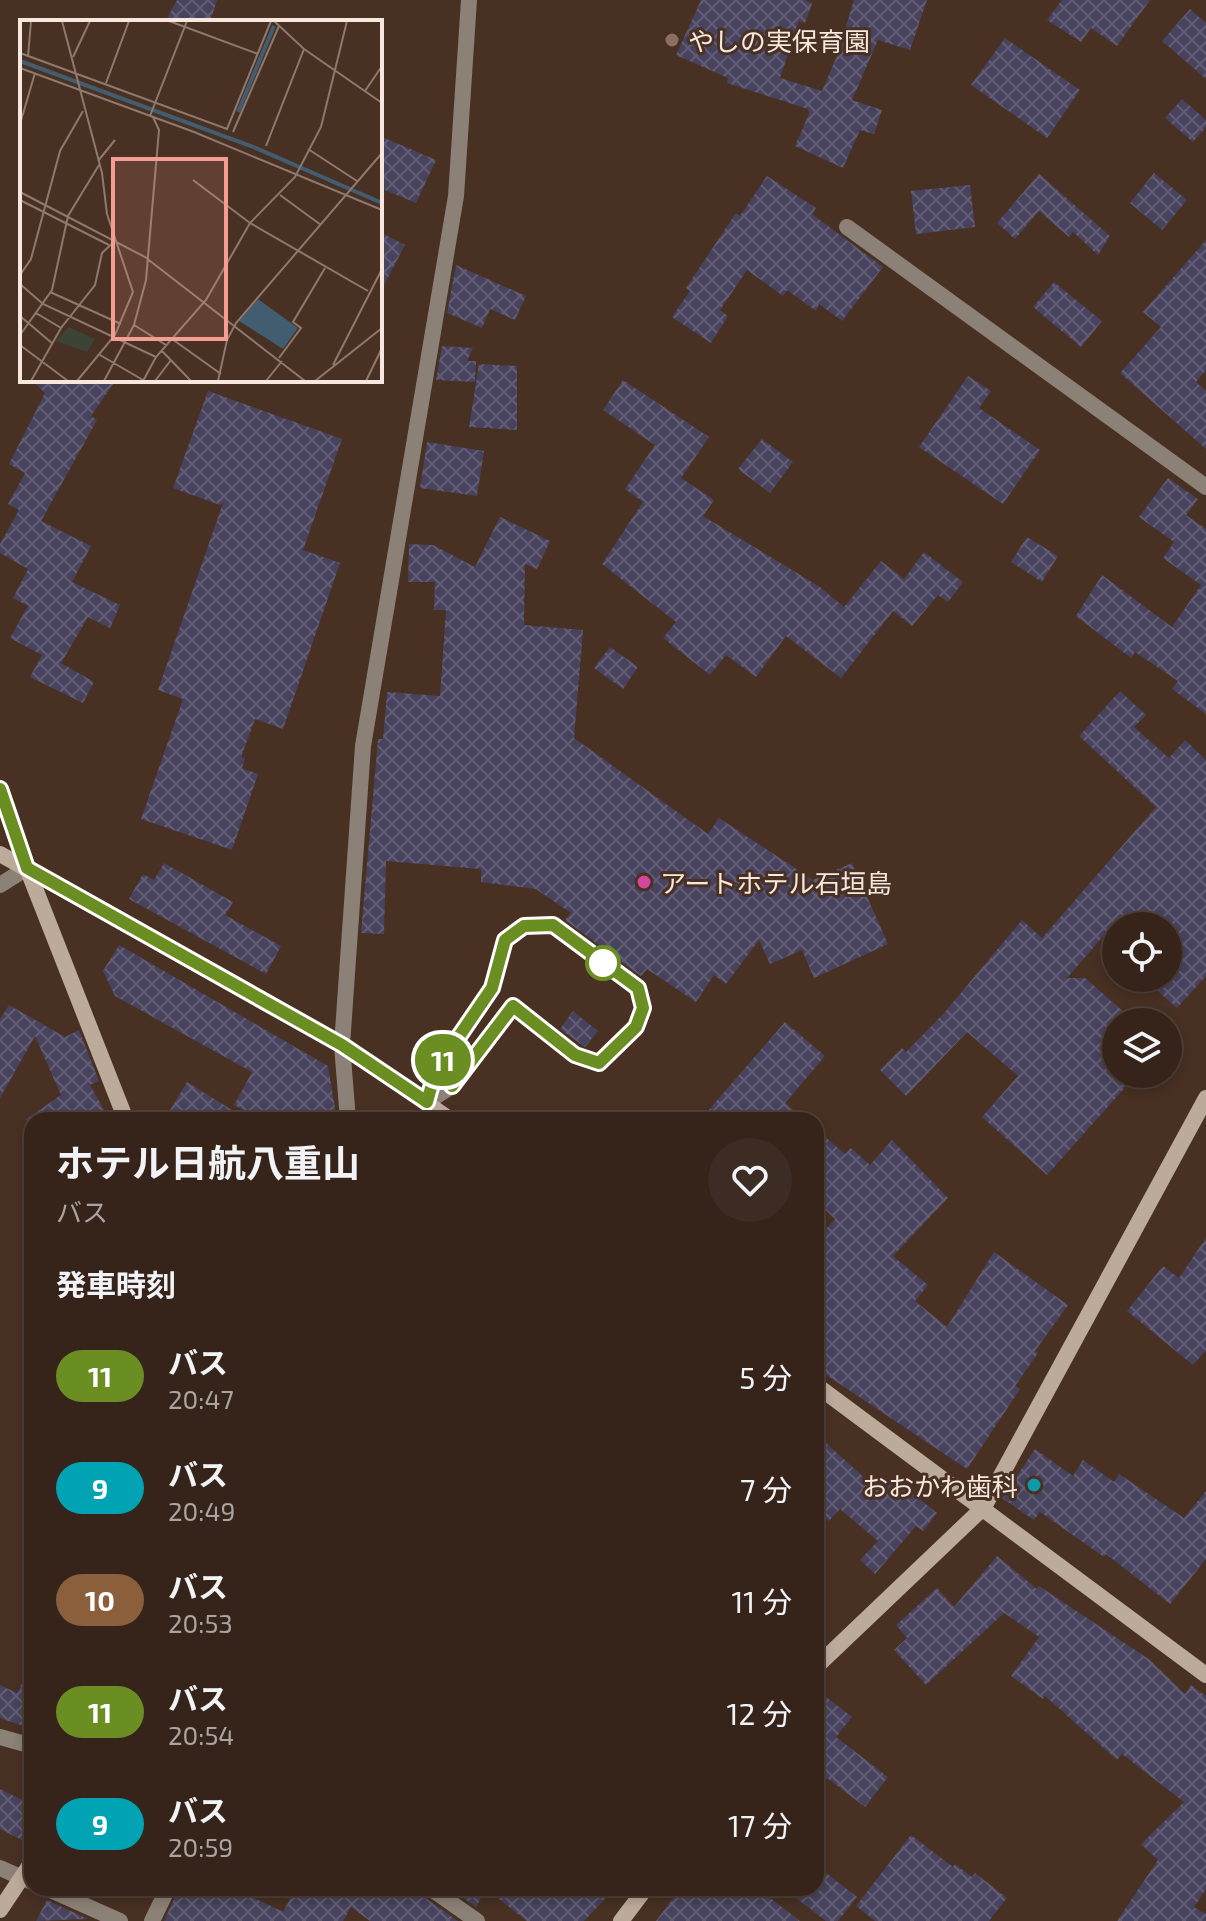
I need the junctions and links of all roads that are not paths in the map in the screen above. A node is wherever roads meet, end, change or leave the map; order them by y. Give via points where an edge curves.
1 (469, 0) edge
2 (847, 227) dead end
3 (1206, 487) edge
4 (0, 789) edge
5 (0, 854) edge
6 (27, 868) junction
7 (0, 885) edge
8 (492, 988) junction
9 (513, 1006) junction
10 (342, 1045) junction
11 (1206, 1098) edge
12 (427, 1102) junction
13 (123, 1112) edge
14 (347, 1112) edge
15 (440, 1112) edge
16 (824, 1391) edge
17 (984, 1507) junction
18 (824, 1659) edge
19 (1206, 1675) edge
20 (0, 1737) edge
21 (24, 1744) edge
22 (0, 1868) edge
23 (24, 1878) edge
24 (24, 1884) edge
25 (64, 1896) edge
26 (164, 1896) edge
27 (441, 1896) edge
28 (641, 1896) edge
29 (0, 1910) edge
30 (626, 1919) edge
31 (120, 1921) edge
32 (152, 1921) edge
33 (477, 1921) edge

1 - 10 street via 456,196 363,746
2 - 3 street
4 - 6 street
5 - 6 street
6 - 7 street
6 - 10 street
6 - 13 street
8 - 9 street
8 - 9 street via 505,940 524,926 553,925 638,988 643,1008 636,1027 599,1063 575,1055
8 - 12 street via 436,1070
9 - 12 street via 452,1086
10 - 12 street
10 - 14 street
11 - 17 street
12 - 15 street
16 - 17 street
17 - 18 street
17 - 19 street
20 - 21 street
22 - 23 street
24 - 29 street
25 - 31 street
26 - 32 street
27 - 33 street
28 - 30 street

